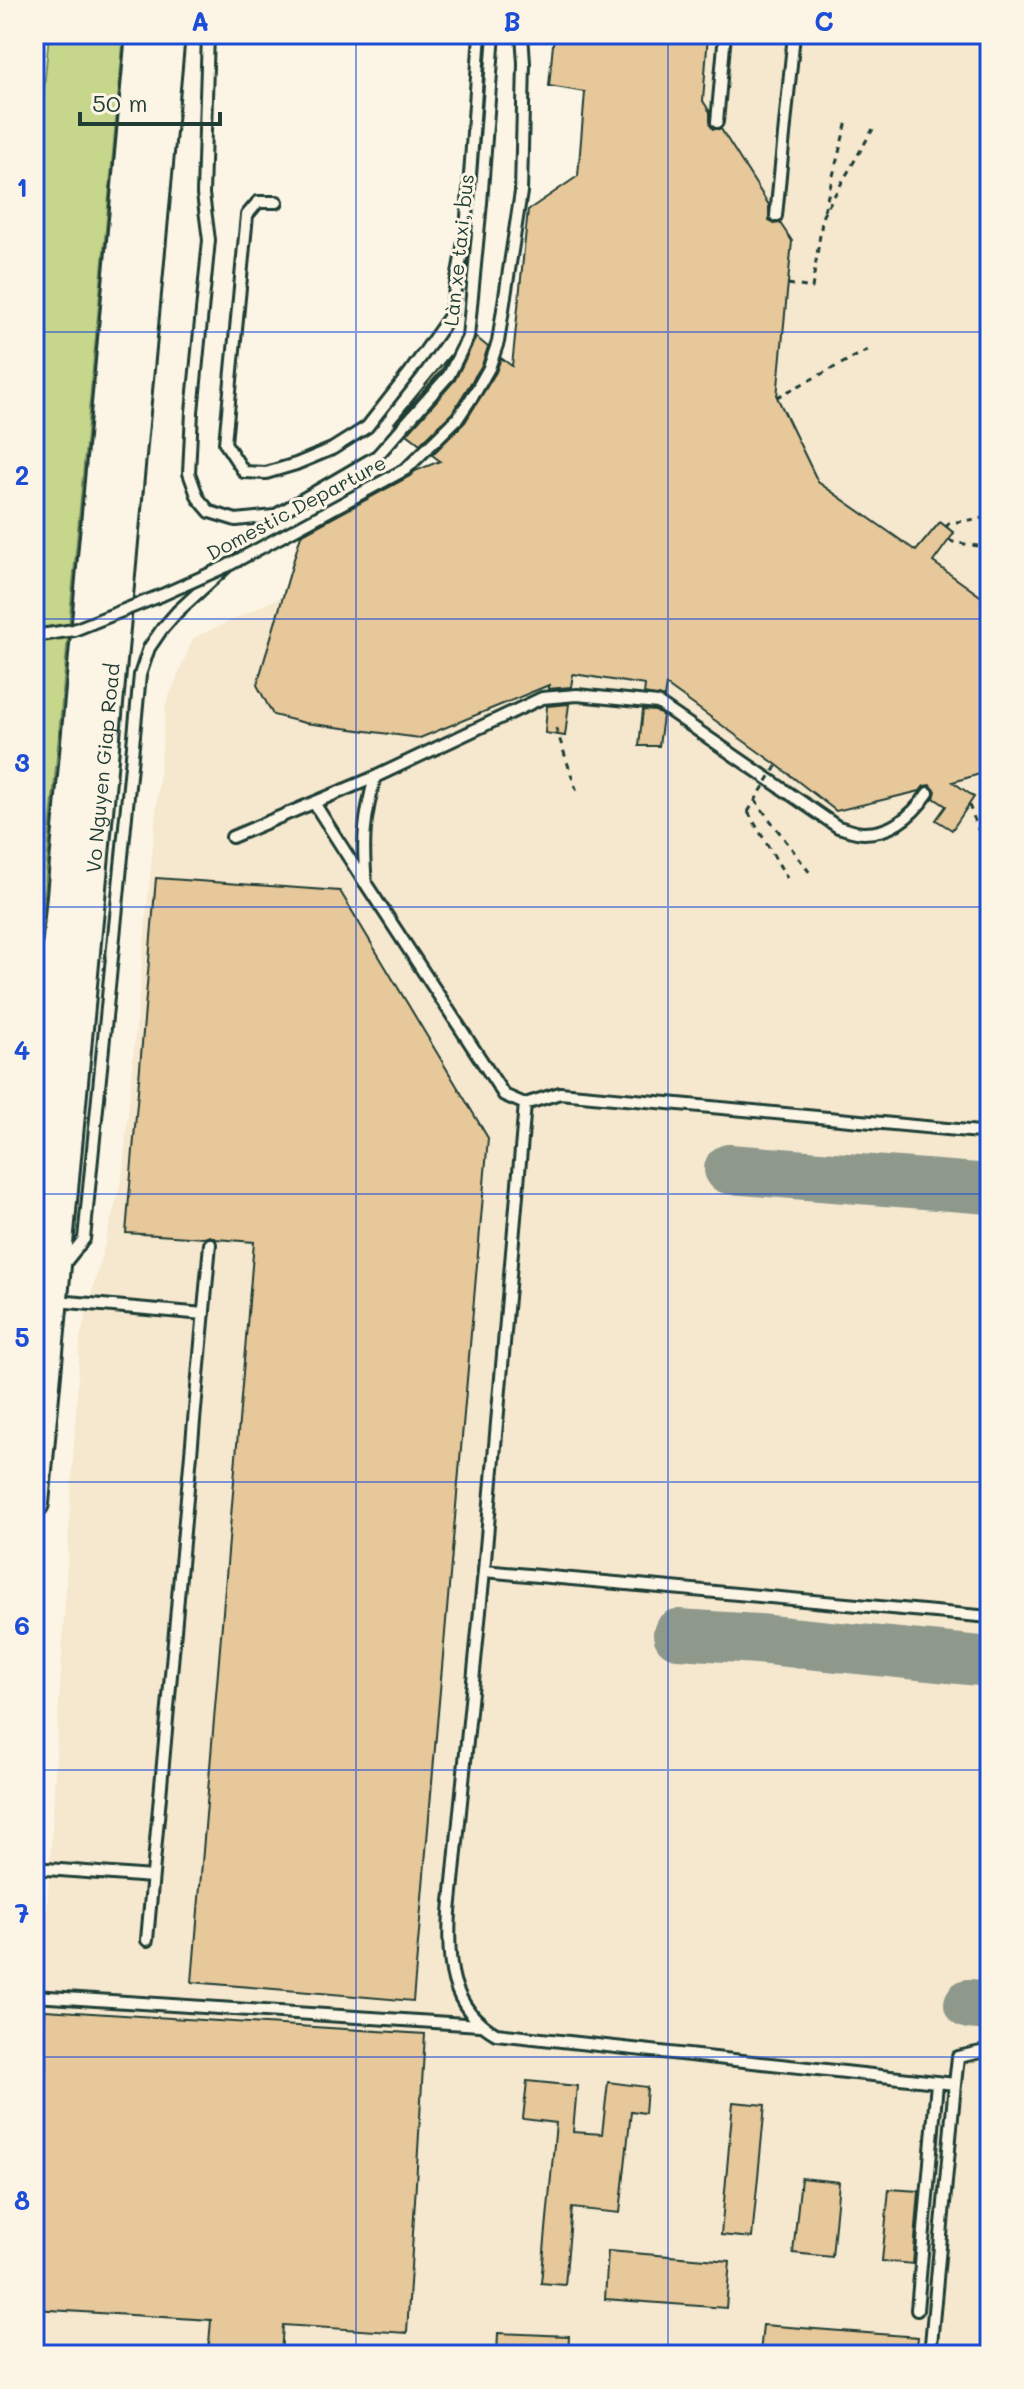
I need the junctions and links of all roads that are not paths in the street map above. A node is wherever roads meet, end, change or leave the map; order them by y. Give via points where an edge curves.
1 (208, 34) edge
2 (480, 34) edge
3 (494, 34) edge
4 (522, 34) edge
5 (725, 34) edge
6 (794, 34) edge
7 (165, 35) edge
8 (717, 122) dead end
9 (277, 202) dead end
10 (776, 216) dead end
11 (227, 566) junction
12 (34, 636) edge
13 (375, 777) junction
14 (928, 793) dead end
15 (314, 803) junction
16 (232, 837) dead end
17 (366, 884) junction
18 (525, 1104) junction
19 (990, 1133) edge
20 (47, 1158) edge
21 (210, 1244) dead end
22 (44, 1282) edge
23 (204, 1314) junction
24 (48, 1345) junction
25 (34, 1373) edge
26 (34, 1503) edge
27 (484, 1571) junction
28 (990, 1617) edge
29 (34, 1868) edge
30 (152, 1877) junction
31 (147, 1940) dead end
32 (34, 1996) edge
33 (480, 2025) junction
34 (990, 2050) edge
35 (39, 2054) dead end
36 (937, 2083) junction
37 (955, 2084) junction
38 (34, 2109) edge
39 (917, 2310) dead end
40 (930, 2355) edge

1 - 3 lane, Làn xe taxi, bus via 203,194 209,240 189,473 210,512 236,520 274,516 377,456 449,375 468,337
2 - 9 lane via 466,231 450,316 367,427 296,464 266,473 244,472 225,443 247,215 258,202
4 - 11 lane, Domestic Departure via 521,192 498,342 489,368 458,418 406,469
5 - 8 lane
6 - 10 lane
7 - 20 highway, Vo Nguyen Giap Road via 75,934
11 - 12 lane, Domestic Departure, bridge via 74,630
11 - 22 lane via 162,629 140,675 84,1239
13 - 14 lane via 542,698 577,695 658,703 838,827 863,834 890,829 915,811
13 - 15 lane
13 - 17 lane via 362,847
15 - 16 lane
15 - 17 lane
17 - 18 lane via 504,1095
18 - 19 lane via 560,1093
18 - 27 lane
20 - 22 highway, Vo Nguyen Giap Road
21 - 23 lane
22 - 23 lane
22 - 24 main road, Vo Nguyen Giap Road
23 - 30 lane
24 - 25 main road
24 - 26 main road, Vo Nguyen Giap Road
27 - 28 lane
27 - 33 lane via 448,1947 452,1977
29 - 30 lane
30 - 31 lane
32 - 33 lane
33 - 36 lane via 496,2034
34 - 37 lane via 958,2057
35 - 38 lane
36 - 37 lane
36 - 39 lane
37 - 40 lane

